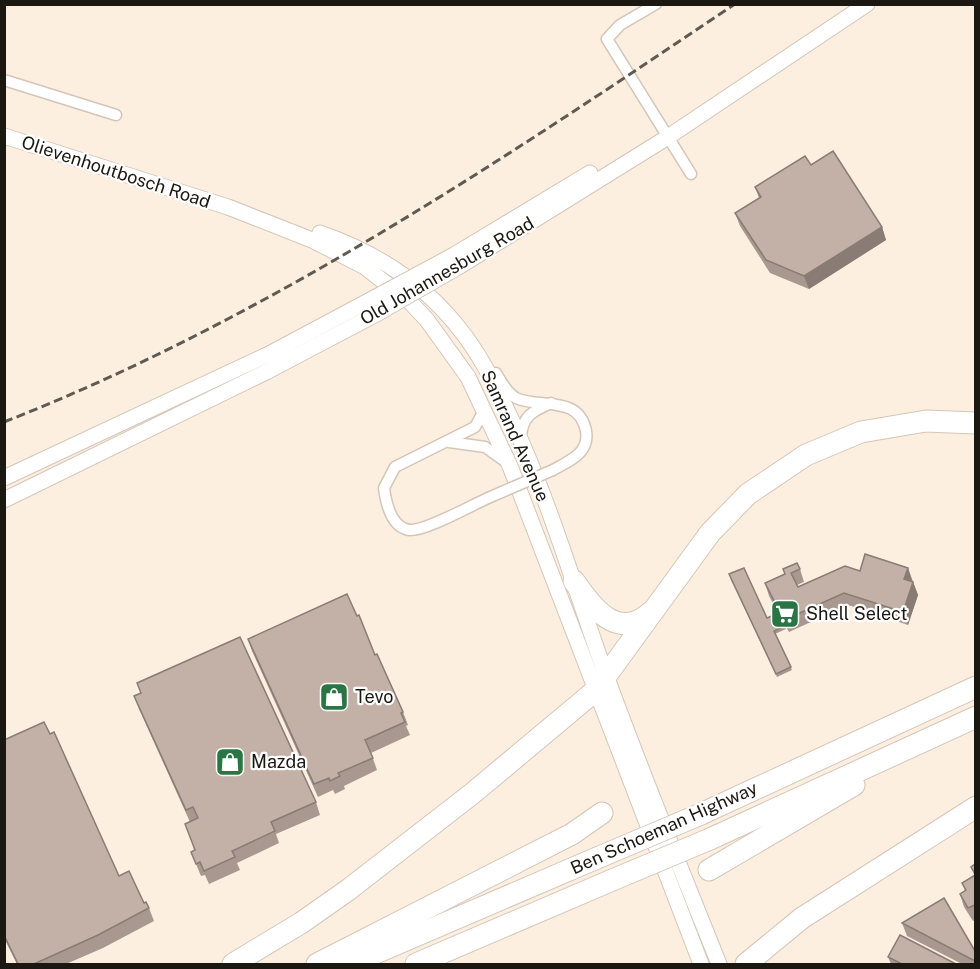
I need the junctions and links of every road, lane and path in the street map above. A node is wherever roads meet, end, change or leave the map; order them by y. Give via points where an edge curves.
1 (656, 4) edge
2 (853, 4) edge
3 (867, 4) edge
4 (4, 80) edge
5 (116, 115) dead end
6 (665, 133) junction
7 (4, 136) edge
8 (690, 174) dead end
9 (228, 207) junction
10 (377, 305) junction
11 (465, 336) junction
12 (551, 403) junction
13 (483, 404) junction
14 (975, 423) edge
15 (521, 439) junction
16 (446, 442) junction
17 (510, 466) junction
18 (4, 478) edge
19 (4, 500) edge
20 (574, 581) junction
21 (659, 605) junction
22 (601, 684) junction
23 (975, 687) edge
24 (975, 717) edge
25 (920, 743) junction
26 (975, 807) edge
27 (602, 813) dead end
28 (709, 870) dead end
29 (233, 964) edge
30 (317, 964) edge
31 (350, 964) edge
32 (416, 964) edge
33 (701, 964) edge
34 (719, 964) edge
35 (746, 964) edge

1 - 6 street via 620,26 607,39
2 - 6 main road, Old Johannesburg Road
3 - 6 main road, Old Johannesburg Road
4 - 5 street
6 - 8 street
6 - 10 main road, Old Johannesburg Road, bridge via 457,261
7 - 9 main road, Olievenhoutbosch Road
9 - 11 main road, Samrand Avenue via 297,225 370,254 428,294
9 - 13 main road, Samrand Avenue via 332,248 365,267 419,312 450,350
10 - 18 main road, Old Johannesburg Road
10 - 19 main road, Old Johannesburg Road via 266,372
11 - 12 street via 509,393 521,399
11 - 15 main road, Samrand Avenue via 492,378
12 - 15 street via 527,416
12 - 16 street, bridge via 566,406 582,421 587,440 577,457 423,527 410,530 398,525 384,488 389,474 394,467
13 - 16 street via 475,427
13 - 17 main road, Samrand Avenue
14 - 21 highway via 926,420 894,425 861,432 806,455 727,513
15 - 20 main road, Samrand Avenue
16 - 17 street via 485,447
17 - 22 main road, Samrand Avenue
20 - 21 highway via 599,614 620,623 645,617
20 - 22 main road, Samrand Avenue
21 - 22 highway
22 - 29 highway via 474,793 348,890
22 - 33 main road, Samrand Avenue
22 - 34 main road, Samrand Avenue
23 - 31 highway, Ben Schoeman Highway, bridge via 700,814
24 - 25 highway, Ben Schoeman Highway
25 - 28 highway
25 - 32 highway, Ben Schoeman Highway, bridge via 710,839
26 - 35 highway via 802,918
27 - 30 highway via 572,834

